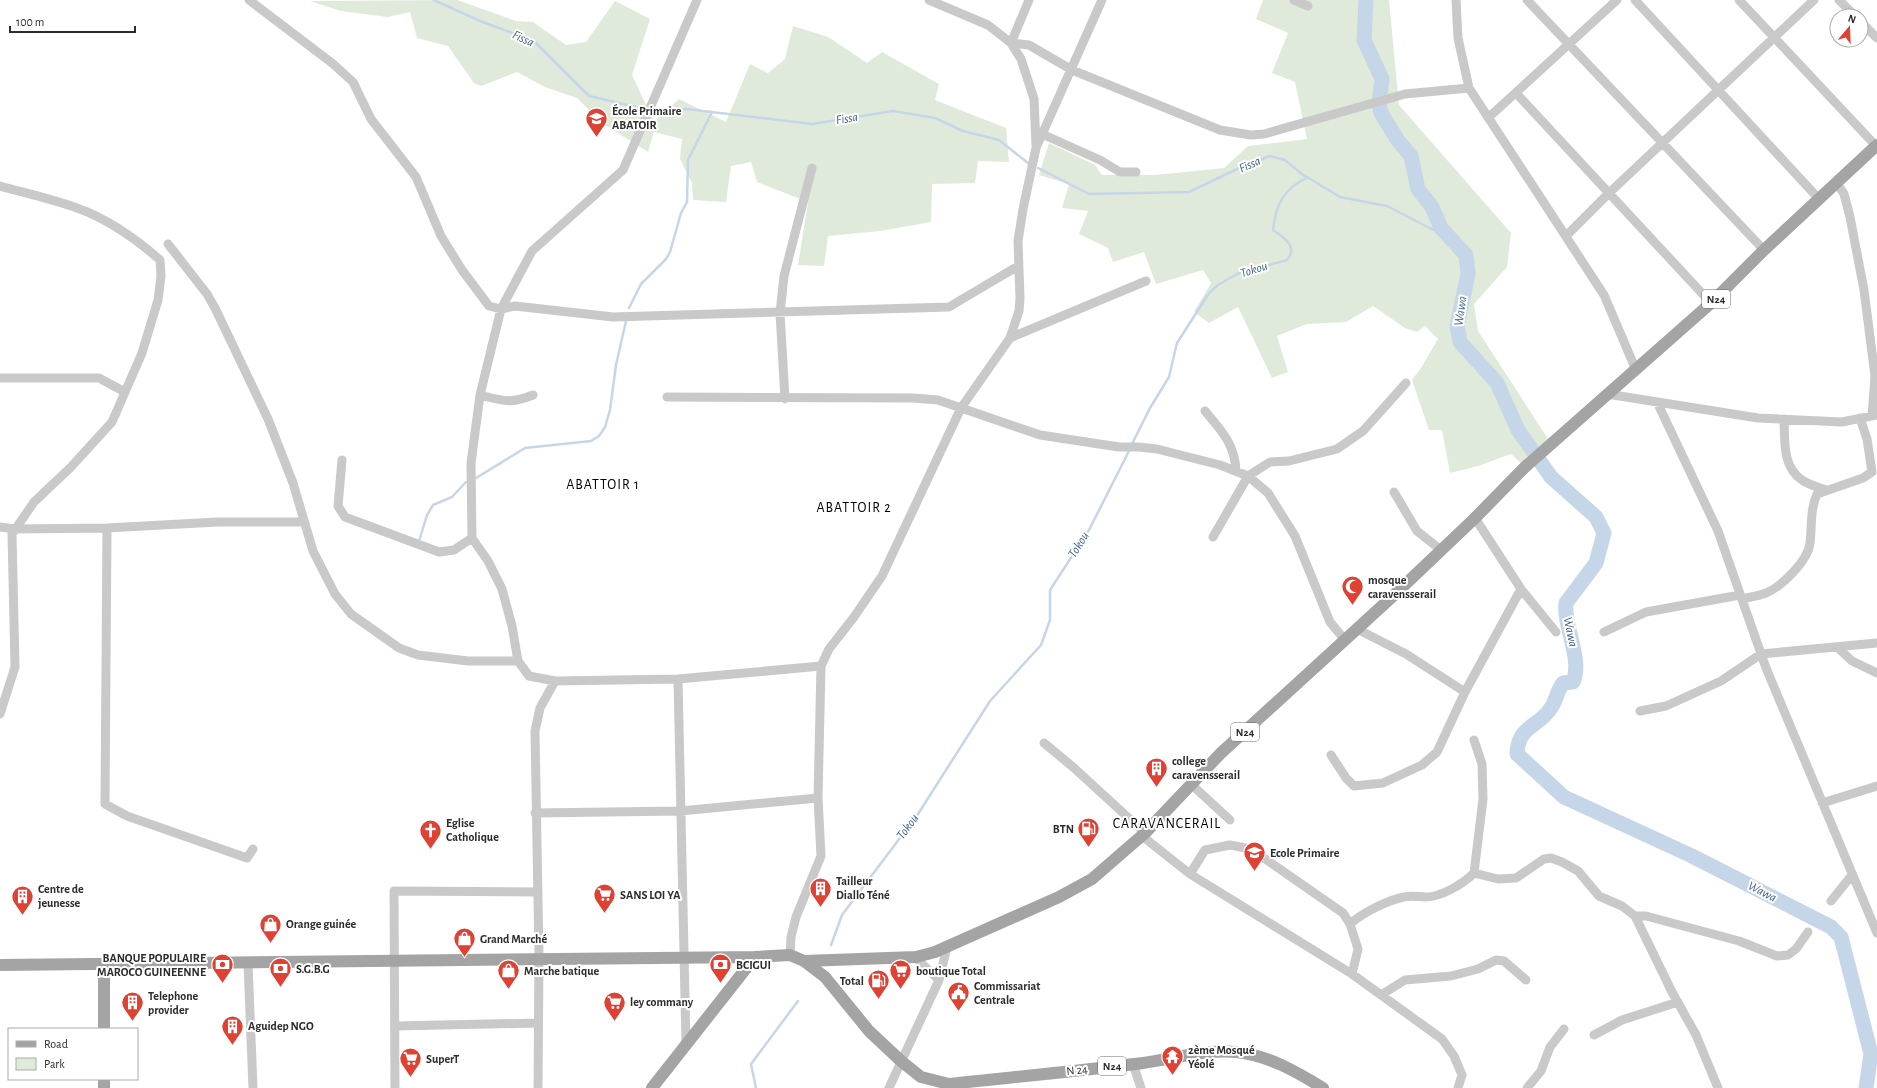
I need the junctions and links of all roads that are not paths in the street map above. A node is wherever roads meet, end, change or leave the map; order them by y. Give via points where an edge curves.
1 (249, 0) edge
2 (697, 0) edge
3 (929, 0) edge
4 (1029, 0) edge
5 (1102, 0) edge
6 (1294, 0) edge
7 (1456, 0) edge
8 (1527, 0) edge
9 (1617, 0) edge
10 (1635, 0) edge
11 (1739, 0) edge
12 (1814, 0) edge
13 (1839, 0) edge
14 (1308, 6) dead end
15 (1847, 8) edge
16 (1869, 30) edge
17 (1774, 38) junction
18 (1877, 38) edge
19 (1011, 43) junction
20 (1569, 44) junction
21 (1072, 70) junction
22 (1469, 88) junction
23 (1719, 90) junction
24 (1516, 93) junction
25 (1488, 118) junction
26 (1042, 134) junction
27 (1662, 143) junction
28 (1877, 146) edge
29 (1036, 148) junction
30 (812, 168) dead end
31 (1136, 172) dead end
32 (1836, 182) junction
33 (0, 186) edge
34 (1608, 194) junction
35 (1819, 199) junction
36 (1567, 236) junction
37 (168, 244) dead end
38 (1764, 250) junction
39 (1018, 266) junction
40 (1146, 281) dead end
41 (1711, 303) junction
42 (501, 309) junction
43 (780, 313) junction
44 (1010, 338) junction
45 (1636, 370) junction
46 (0, 378) edge
47 (1406, 384) dead end
48 (125, 392) junction
49 (1607, 394) junction
50 (480, 395) junction
51 (533, 395) dead end
52 (667, 397) dead end
53 (785, 399) junction
54 (1658, 402) junction
55 (961, 408) junction
56 (1205, 411) dead end
57 (1874, 416) edge
58 (1860, 418) junction
59 (1784, 419) junction
60 (342, 460) dead end
61 (1236, 472) junction
62 (1874, 474) edge
63 (1248, 476) junction
64 (1826, 490) junction
65 (1394, 492) dead end
66 (1475, 518) junction
67 (304, 522) junction
68 (0, 527) edge
69 (107, 528) junction
70 (15, 529) junction
71 (1213, 537) dead end
72 (472, 538) junction
73 (1441, 550) junction
74 (1521, 589) junction
75 (1741, 597) junction
76 (1357, 629) junction
77 (1556, 632) dead end
78 (1604, 632) dead end
79 (1345, 640) junction
80 (1877, 643) edge
81 (1837, 647) junction
82 (1761, 654) junction
83 (518, 661) junction
84 (821, 666) junction
85 (1877, 673) edge
86 (678, 679) junction
87 (555, 681) junction
88 (1465, 692) junction
89 (1640, 711) dead end
90 (0, 714) edge
91 (1474, 740) dead end
92 (1044, 743) dead end
93 (1331, 755) dead end
94 (1192, 785) junction
95 (1877, 786) edge
96 (818, 798) junction
97 (1822, 803) junction
98 (680, 811) junction
99 (535, 813) junction
100 (1230, 820) dead end
101 (1143, 835) junction
102 (253, 849) dead end
103 (1474, 873) junction
104 (1190, 874) junction
105 (1852, 875) junction
106 (538, 892) junction
107 (1831, 901) dead end
108 (1635, 916) junction
109 (1350, 924) junction
110 (1808, 932) dead end
111 (1877, 933) edge
112 (947, 947) junction
113 (790, 955) junction
114 (684, 957) junction
115 (756, 957) junction
116 (915, 957) junction
117 (539, 959) junction
118 (394, 961) junction
119 (804, 962) junction
120 (248, 963) junction
121 (0, 965) edge
122 (104, 965) junction
123 (1352, 974) junction
124 (939, 980) junction
125 (1526, 980) dead end
126 (1381, 995) junction
127 (1678, 1002) junction
128 (538, 1024) junction
129 (396, 1026) junction
130 (104, 1028) edge
131 (1564, 1029) dead end
132 (1594, 1035) dead end
133 (686, 1044) junction
134 (901, 1061) junction
135 (1132, 1064) junction
136 (254, 1088) edge
137 (395, 1088) edge
138 (538, 1088) edge
139 (652, 1088) edge
140 (889, 1088) edge
141 (1142, 1088) edge
142 (1323, 1088) edge
143 (1458, 1088) edge
144 (1527, 1088) edge
145 (1718, 1088) edge

1 - 42 street via 353,82 370,119 416,177 441,236 462,270 489,306
2 - 42 street via 623,170 532,250
3 - 19 street via 988,25
4 - 19 street
5 - 21 street
6 - 14 street
7 - 22 street via 1458,38
8 - 20 street
9 - 20 street
10 - 23 street
11 - 17 street
12 - 17 street
13 - 15 street
16 - 18 street
17 - 23 street
17 - 28 street
19 - 21 street via 1029,45
19 - 29 street via 1021,59 1034,99
20 - 24 street
20 - 27 street
21 - 22 street via 1233,133 1264,134 1391,98 1419,92
21 - 26 street
22 - 25 street
23 - 27 street
23 - 35 street
24 - 25 street
24 - 34 street
25 - 36 street
26 - 29 street
26 - 31 street via 1100,160 1120,172
27 - 34 street
27 - 38 street
28 - 32 main road, N24
29 - 39 street via 1018,241
30 - 43 street via 784,276
32 - 35 main road, N24
32 - 57 street via 1844,194 1850,217 1864,290 1875,376
33 - 48 street via 77,208 129,235 160,260 158,300 142,353
34 - 36 street
34 - 41 street
35 - 38 main road, N24
36 - 45 street via 1604,295
37 - 67 street via 207,294 218,315 268,419 293,483
38 - 41 main road, N24
39 - 43 street via 950,307
39 - 44 street via 1019,311
40 - 44 street
41 - 45 main road, N24
42 - 43 street via 515,306 613,317
42 - 50 street
43 - 53 street
44 - 55 street
45 - 49 main road, N24
46 - 48 street via 99,378
47 - 63 street via 1364,431 1337,449 1289,461 1270,462
48 - 70 street via 112,422 70,468 34,502
49 - 54 street
49 - 66 main road, N24 via 1525,467
50 - 51 street via 517,402
50 - 72 street via 471,463
52 - 53 street
53 - 55 street via 914,398 938,400
54 - 59 street via 1758,418
54 - 75 street via 1718,531
55 - 61 street via 1040,434 1119,447 1139,446 1157,449 1220,465
55 - 84 street via 882,576 829,649
56 - 61 street via 1223,432 1235,456
57 - 58 street
58 - 59 street via 1842,422
58 - 62 street
59 - 64 street via 1786,457 1791,469 1802,480
60 - 72 street via 338,506 345,517 439,552 454,550
61 - 63 street
62 - 64 street
63 - 71 street
63 - 79 street via 1268,493 1295,536 1330,622
64 - 75 street via 1817,494 1813,504 1810,545 1805,557 1784,581 1766,593
65 - 73 street via 1417,531
66 - 73 main road, N24
66 - 74 street
67 - 69 street via 217,522
67 - 83 street via 313,551 334,594 351,614 393,645 418,654 468,661
68 - 70 street
69 - 70 street
69 - 102 street via 104,804 127,816 247,858
70 - 90 street via 12,534 15,668
72 - 83 street via 488,561 502,589
73 - 76 main road, N24
74 - 77 street
74 - 88 street
75 - 78 street via 1646,612
75 - 82 street
76 - 79 main road, N24
76 - 88 street via 1406,654
79 - 94 main road, N24 via 1221,753
80 - 81 street
81 - 82 street
81 - 85 street via 1852,661
82 - 89 street via 1721,681 1666,706
82 - 97 street
83 - 87 street via 529,676
84 - 86 street
84 - 96 street
86 - 87 street
86 - 98 street
87 - 99 street via 540,708 535,731
88 - 93 street via 1437,752 1422,765 1383,783 1354,786
91 - 103 street via 1482,764 1483,799
92 - 101 street via 1073,767
94 - 100 street
94 - 101 main road, N24
95 - 97 street
96 - 98 street
96 - 113 street via 821,856 796,917
97 - 105 street
98 - 99 street
98 - 114 street
99 - 106 street
101 - 104 street
101 - 112 main road, N24 via 1092,879 1059,897
103 - 108 street via 1498,879 1516,878 1544,859 1551,858 1578,872 1599,896 1622,906
103 - 109 street via 1437,896 1399,898 1357,918
104 - 109 street via 1205,850 1230,845 1251,849 1343,913
104 - 123 street
105 - 107 street
105 - 111 street
106 - 117 street
106 - 118 street via 394,891
108 - 110 street via 1646,916 1739,941 1777,956 1788,955 1796,949
108 - 127 street
109 - 123 street via 1358,949
112 - 116 main road, N24
112 - 124 street
113 - 115 main road
113 - 119 main road
114 - 115 main road
114 - 117 main road
114 - 133 street
115 - 133 main road
116 - 119 main road, N24
116 - 124 street
117 - 118 main road
117 - 128 street
118 - 120 main road
118 - 129 street
119 - 134 main road, N24 via 825,977 869,1031
120 - 122 main road
120 - 136 street
121 - 122 main road
122 - 130 main road
123 - 126 street
124 - 134 street
125 - 126 street via 1504,961 1496,960 1478,969 1451,976 1405,980
126 - 143 street via 1442,1039 1454,1056 1462,1075
127 - 132 street via 1622,1020
127 - 145 street via 1696,1035
128 - 129 street
128 - 138 street
129 - 137 street
131 - 144 street via 1550,1047 1541,1072
133 - 139 main road
134 - 135 main road, N 24 / N24 via 921,1077 949,1084
134 - 140 street
135 - 141 street
135 - 142 main road, N 24 / N24 via 1209,1053 1237,1052 1265,1059

